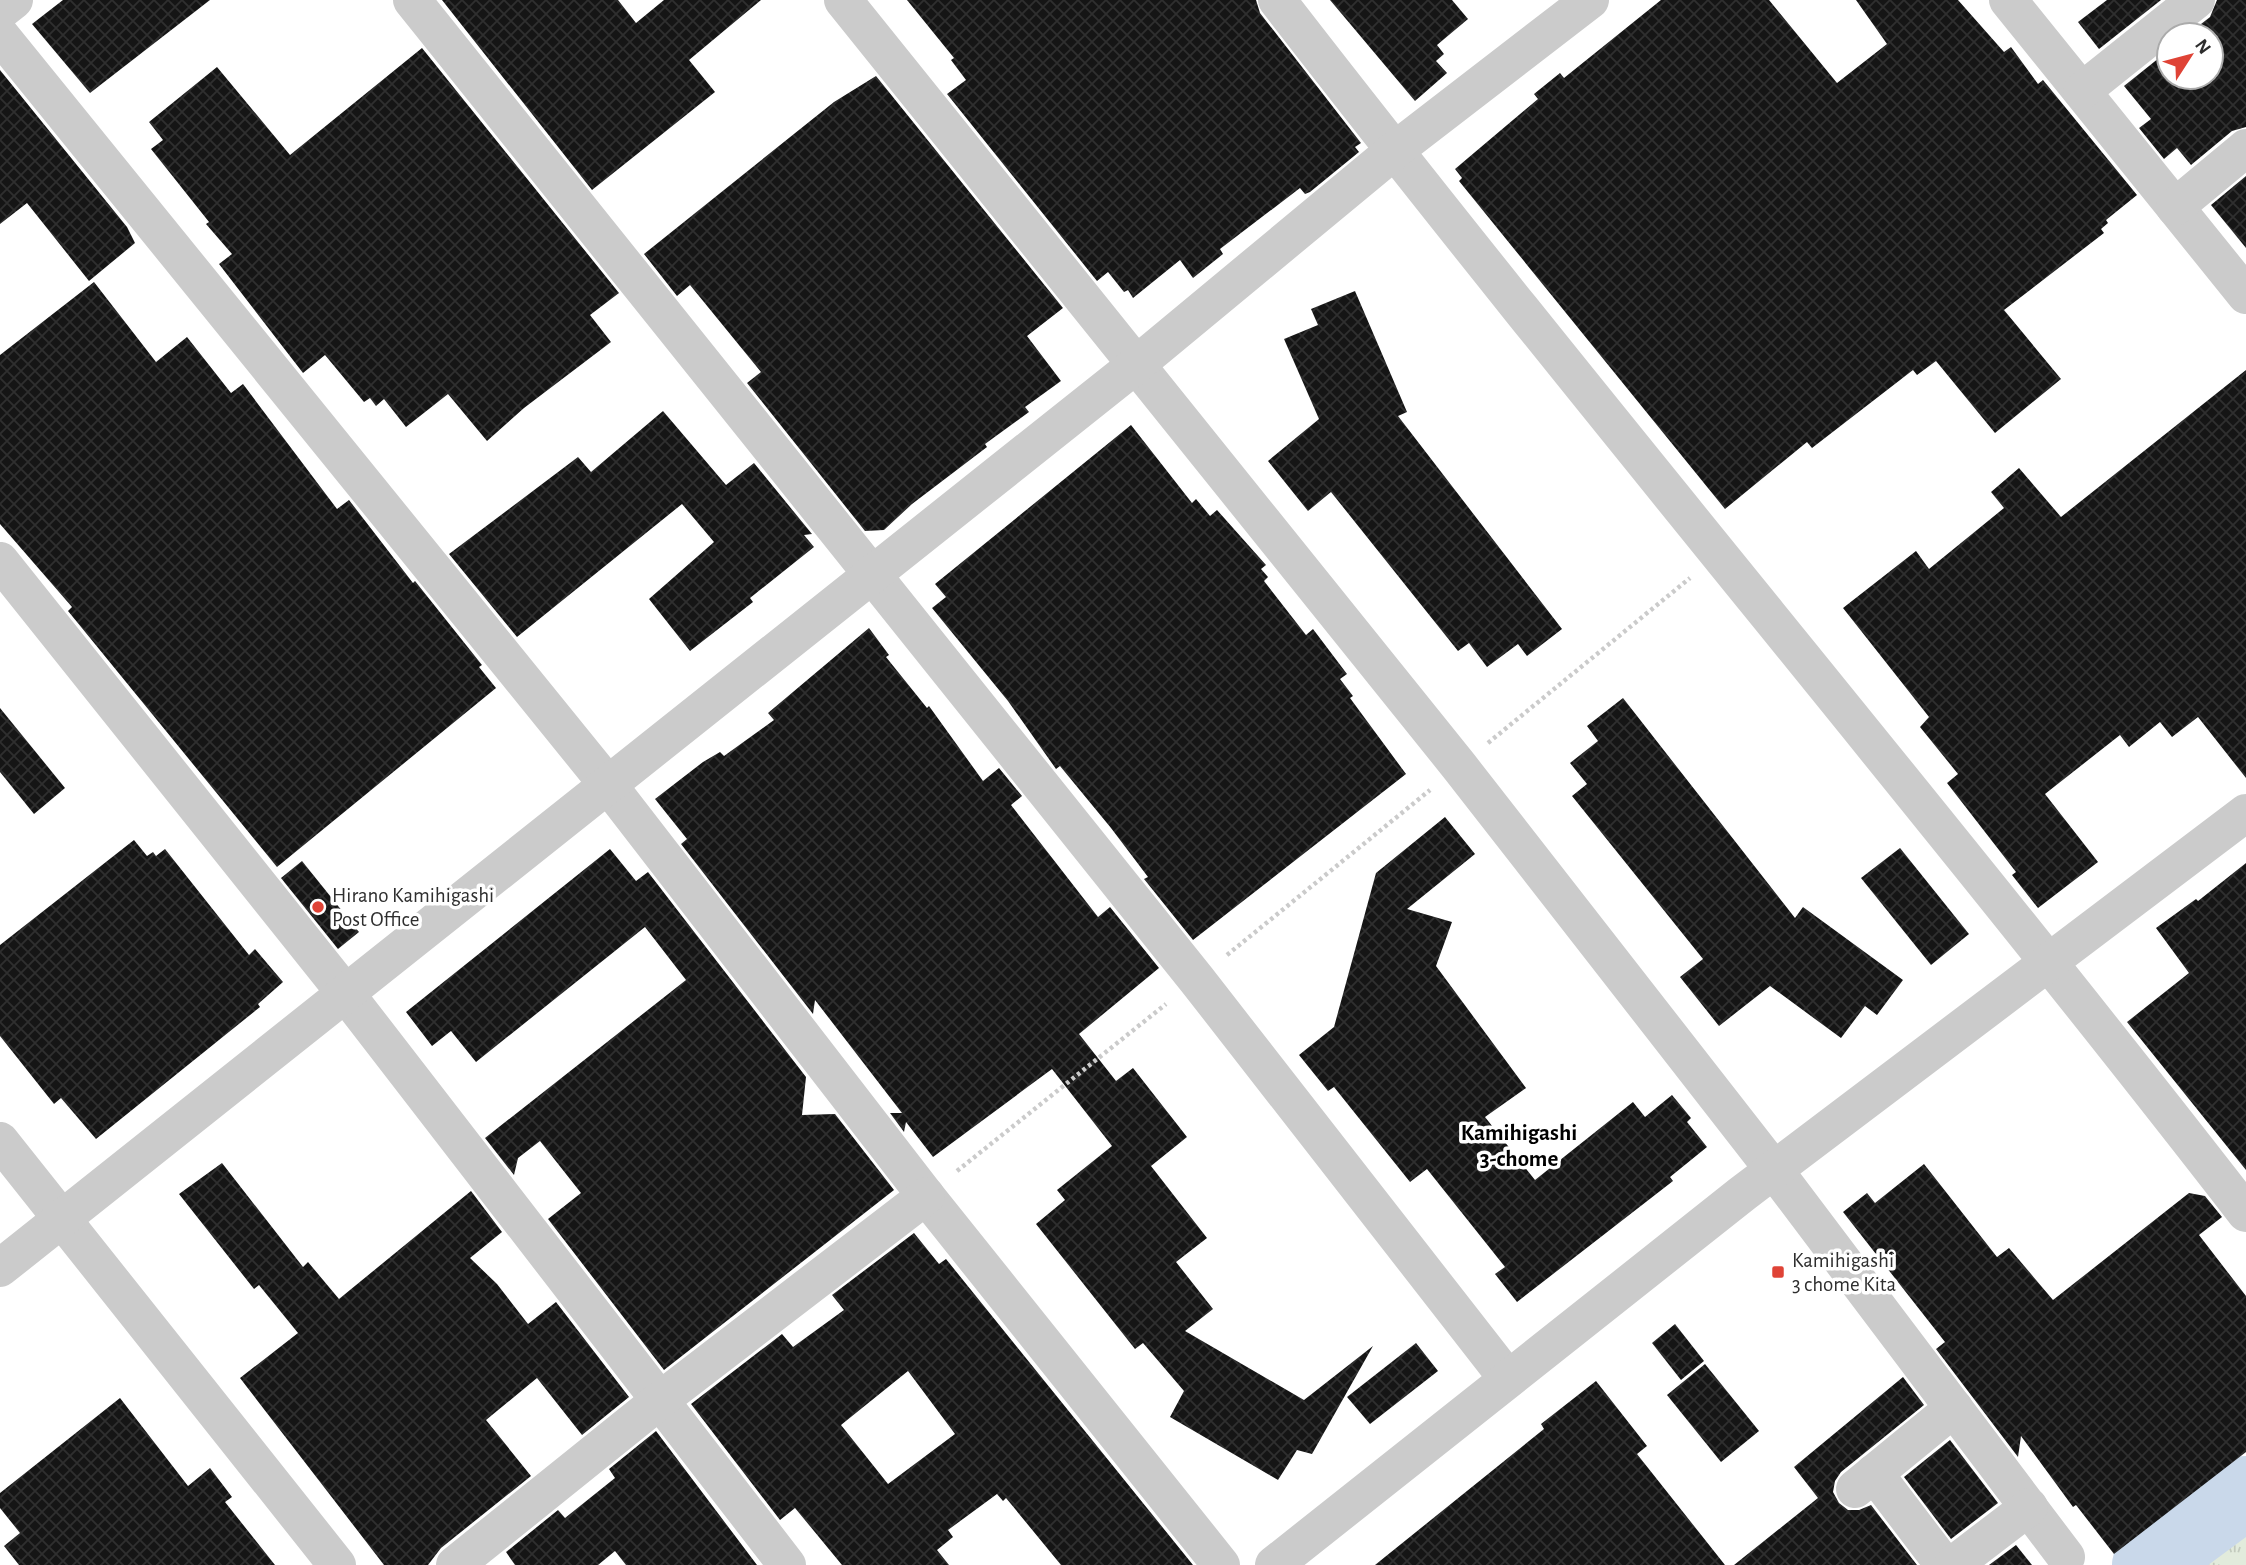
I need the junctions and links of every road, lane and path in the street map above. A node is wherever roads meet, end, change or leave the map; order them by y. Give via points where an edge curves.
1 (14, 0) edge
2 (412, 0) edge
3 (843, 0) edge
4 (1278, 0) edge
5 (1590, 0) edge
6 (2008, 0) edge
7 (2196, 0) edge
8 (0, 11) edge
9 (0, 35) edge
10 (2082, 91) junction
11 (2246, 148) edge
12 (1394, 151) junction
13 (2175, 207) junction
14 (2246, 295) edge
15 (1137, 364) junction
16 (1717, 556) junction
17 (0, 561) edge
18 (871, 576) junction
19 (1460, 766) junction
20 (608, 786) junction
21 (2246, 813) edge
22 (2052, 962) junction
23 (1197, 980) junction
24 (346, 994) junction
25 (0, 1141) edge
26 (1774, 1170) junction
27 (926, 1196) junction
28 (2246, 1213) edge
29 (62, 1219) junction
30 (0, 1268) edge
31 (1508, 1379) junction
32 (659, 1401) junction
33 (1954, 1408) junction
34 (2029, 1507) junction
35 (2066, 1557) dead end
36 (337, 1565) edge
37 (455, 1565) edge
38 (788, 1565) edge
39 (1221, 1565) edge
40 (1274, 1565) edge
41 (1944, 1565) edge
42 (1953, 1565) edge

1 - 8 street
2 - 18 street
3 - 15 street
4 - 12 street
5 - 12 street
6 - 10 street
7 - 10 street
9 - 20 street
10 - 13 street
11 - 13 street
12 - 15 street
12 - 16 street
13 - 14 street
15 - 18 street
15 - 19 street
16 - 19 path
16 - 22 street
17 - 24 street
18 - 20 street
18 - 23 street
19 - 23 path
19 - 26 street
20 - 24 street
20 - 27 street
21 - 22 street
22 - 26 street
22 - 28 street
23 - 27 path
23 - 31 street
24 - 29 street
24 - 32 street
25 - 29 street
26 - 31 street
26 - 33 street
27 - 32 street
27 - 39 street
29 - 30 street
29 - 36 street
31 - 40 street
32 - 37 street
32 - 38 street
33 - 34 street
33 - 41 street via 1864,1481
34 - 35 street
34 - 42 street

